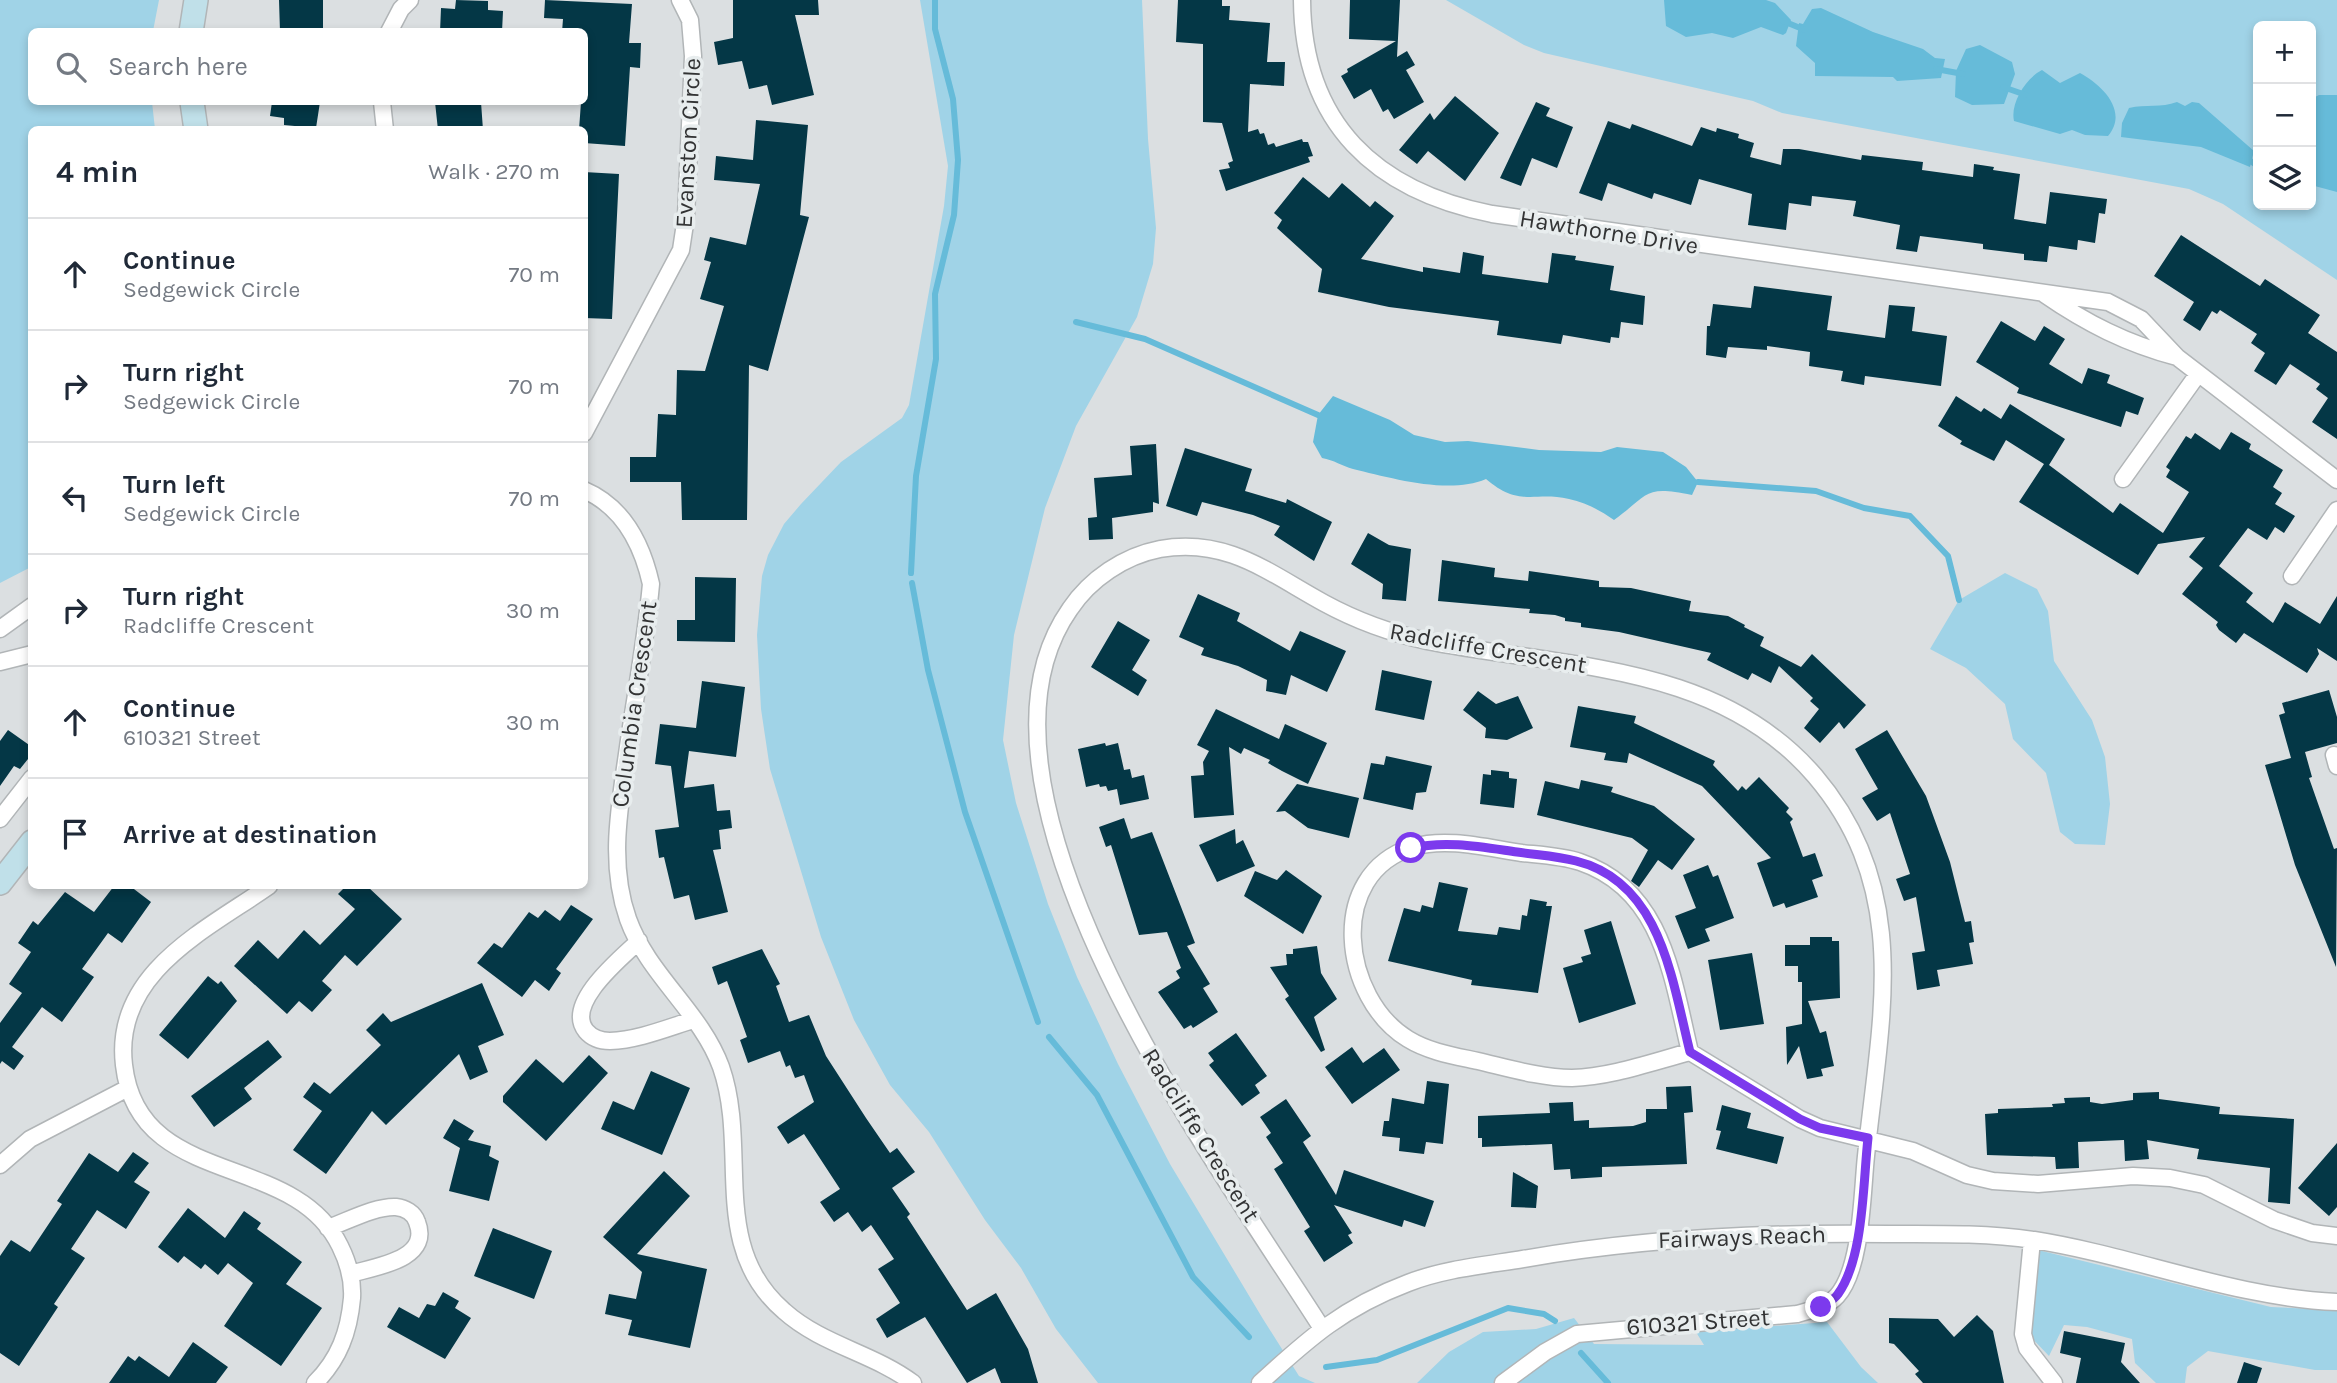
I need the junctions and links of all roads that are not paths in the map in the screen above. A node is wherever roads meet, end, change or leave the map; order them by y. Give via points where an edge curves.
1 (196, 0) edge
2 (410, 0) edge
3 (680, 0) edge
4 (1302, 0) edge
5 (192, 28) edge
6 (392, 28) edge
7 (193, 105) edge
8 (382, 105) edge
9 (196, 126) edge
10 (385, 126) edge
11 (2039, 291) junction
12 (2093, 298) junction
13 (2141, 319) junction
14 (2084, 322) junction
15 (2129, 343) junction
16 (2176, 357) junction
17 (2198, 374) junction
18 (588, 425) edge
19 (2123, 479) dead end
20 (2337, 480) edge
21 (588, 492) edge
22 (2337, 510) edge
23 (2292, 576) dead end
24 (28, 609) edge
25 (0, 629) edge
26 (28, 655) edge
27 (0, 662) edge
28 (28, 783) edge
29 (0, 819) edge
30 (28, 847) edge
31 (0, 883) edge
32 (264, 889) edge
33 (639, 940) junction
34 (693, 1020) junction
35 (1690, 1052) junction
36 (128, 1088) junction
37 (1868, 1138) junction
38 (0, 1165) edge
39 (328, 1228) junction
40 (1857, 1233) junction
41 (2337, 1236) edge
42 (2032, 1240) junction
43 (350, 1274) junction
44 (2337, 1301) edge
45 (1321, 1327) junction
46 (315, 1383) edge
47 (913, 1383) edge
48 (1260, 1383) edge
49 (1503, 1383) edge
50 (2054, 1383) edge

1 - 5 street
2 - 6 street
3 - 18 street, Evanston Circle via 690,20 693,56 687,217 681,250
4 - 11 street, Hawthorne Drive via 1308,55 1332,114 1371,164 1424,195 1492,214
7 - 9 street
8 - 10 street
11 - 12 street, Hawthorne Drive
11 - 14 street, Hawthorne Drive
12 - 13 street, Hawthorne Drive
12 - 14 street
13 - 15 street
13 - 16 street, Hawthorne Drive
14 - 15 street, Hawthorne Drive
15 - 16 street, Hawthorne Drive
16 - 17 street, Hawthorne Drive
17 - 19 street
17 - 20 street, Hawthorne Drive
21 - 33 street, Columbia Crescent via 611,506 627,524 644,553 651,584 615,836 617,880
22 - 23 street
24 - 25 street
26 - 27 street
28 - 29 street
30 - 31 street
32 - 36 street via 184,942 148,978 134,1001 124,1033
33 - 34 street, Columbia Crescent
33 - 34 street via 594,986 584,1001 582,1025 588,1033 608,1041
34 - 47 street, Columbia Crescent via 720,1065 731,1105 733,1207 739,1239 757,1279 782,1310 807,1329 898,1371
35 - 35 street via 1650,918 1634,894 1596,868 1566,859 1432,843 1391,857 1374,872 1358,899 1350,926 1365,988 1384,1019 1433,1051 1570,1078 1604,1075
35 - 37 street via 1800,1119
36 - 38 street via 30,1139
36 - 39 street via 145,1118 167,1142 197,1159 292,1195
37 - 40 street, Radcliffe Crescent
37 - 41 street via 1993,1181 2038,1184 2133,1176 2204,1185 2274,1220
37 - 45 street, Radcliffe Crescent via 1884,988 1881,915 1870,873 1845,820 1816,777 1781,742 1709,697 1667,682 1392,633 1345,614 1234,554 1196,547 1159,550 1127,560 1099,577 1076,599 1057,627 1044,662 1038,768 1049,824 1110,982 1174,1095
39 - 43 street
39 - 43 street via 399,1207 411,1212 417,1222 416,1248 407,1256
40 - 42 street, Fairways Reach via 1974,1234
40 - 45 street, Fairways Reach via 1716,1235 1514,1260 1410,1282
40 - 49 street, 610321 Street via 1847,1280 1837,1296 1821,1307 1727,1322 1589,1330 1563,1340
42 - 44 street, Fairways Reach via 2272,1294
42 - 50 street via 2023,1334 2027,1348
43 - 46 street via 346,1335 338,1355
45 - 48 street, Fairways Reach

